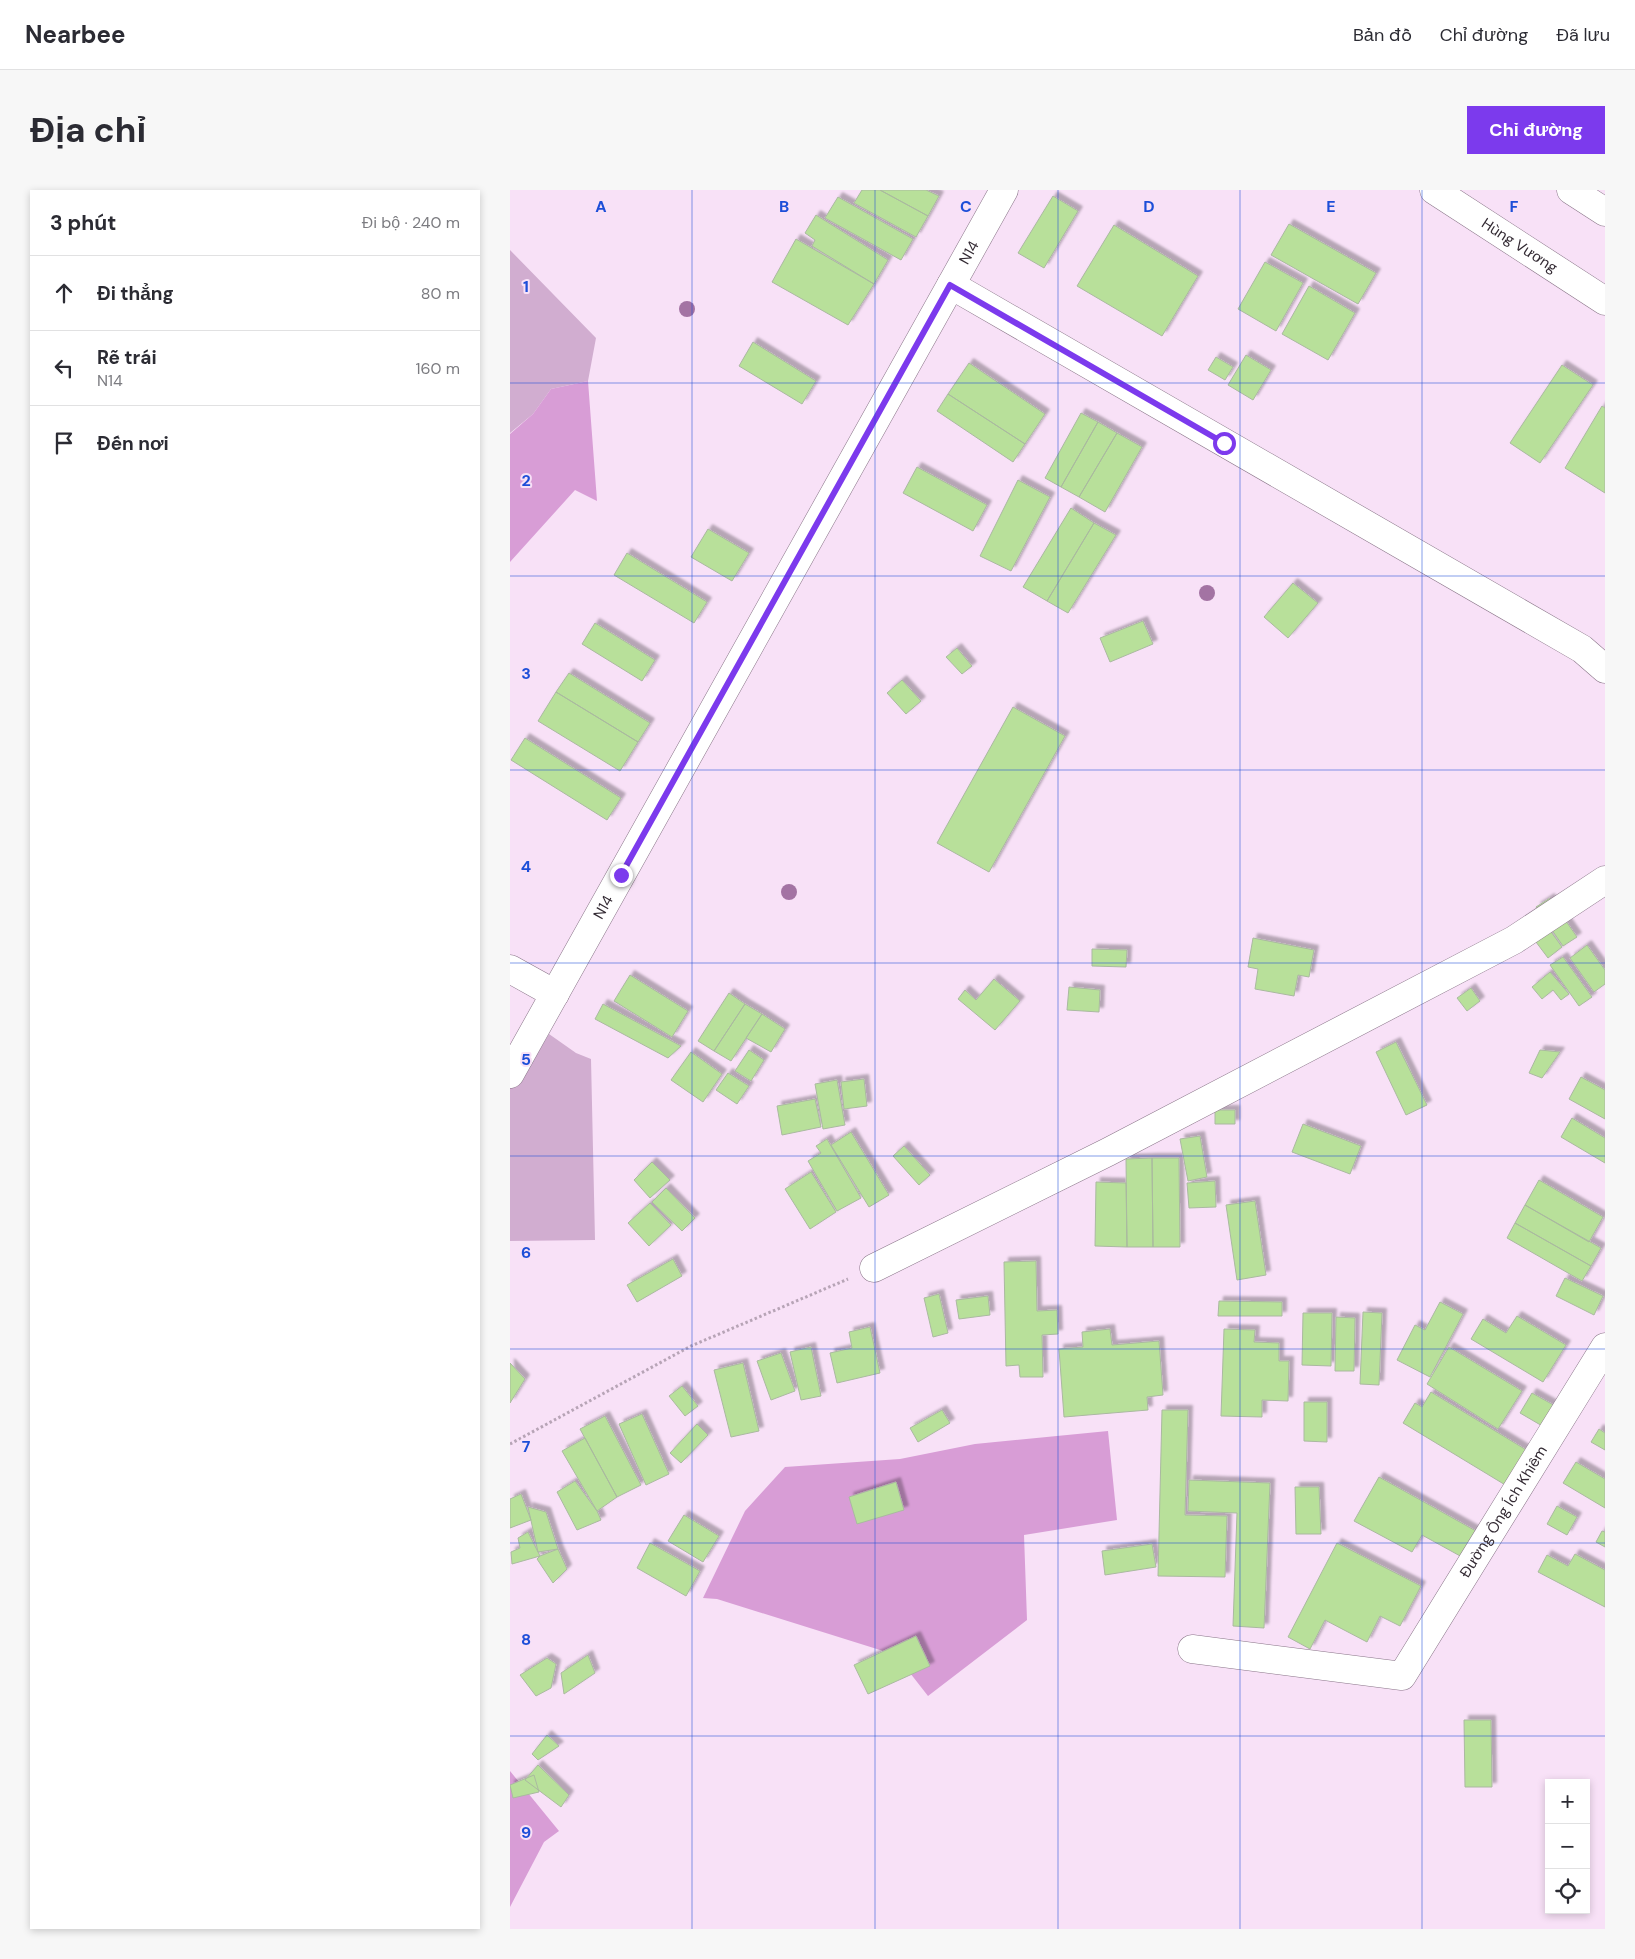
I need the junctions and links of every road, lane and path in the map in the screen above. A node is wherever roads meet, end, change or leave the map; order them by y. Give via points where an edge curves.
1 (1004, 190) edge
2 (1434, 190) edge
3 (1571, 190) edge
4 (1605, 212) edge
5 (950, 285) junction
6 (1605, 302) edge
7 (1605, 669) edge
8 (1605, 880) edge
9 (510, 969) edge
10 (555, 994) junction
11 (510, 1074) edge
12 (874, 1268) joint
13 (1605, 1347) edge
14 (510, 1444) edge
15 (1192, 1650) dead end

1 - 5 street, N14
2 - 6 street, Hùng Vương
3 - 4 street
5 - 7 street via 1582,649
5 - 10 street, N14
8 - 12 street via 1505,944 1117,1148
9 - 10 street
10 - 11 street, N14
12 - 14 path via 691,1346
13 - 15 street, Đường Ông Ích Khiêm via 1402,1676

